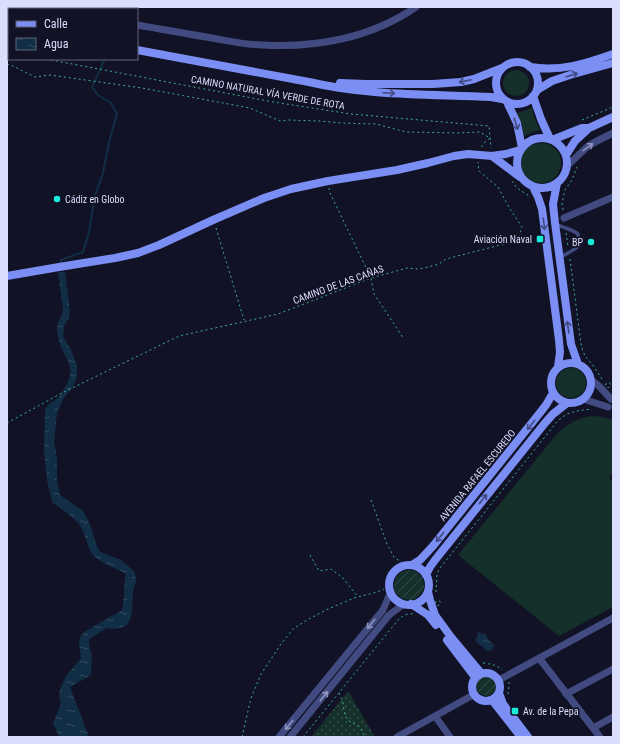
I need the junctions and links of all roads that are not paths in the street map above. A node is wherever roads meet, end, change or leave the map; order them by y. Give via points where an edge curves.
1 (416, 7) edge
2 (138, 25) edge
3 (138, 50) edge
4 (613, 54) edge
5 (613, 63) edge
6 (530, 67) junction
7 (502, 68) junction
8 (309, 82) junction
9 (535, 93) junction
10 (505, 101) junction
11 (613, 117) edge
12 (589, 128) junction
13 (612, 134) edge
14 (551, 139) junction
15 (521, 149) junction
16 (566, 155) junction
17 (492, 156) junction
18 (567, 166) junction
19 (520, 177) junction
20 (557, 183) junction
21 (533, 187) junction
22 (613, 197) edge
23 (564, 218) road end
24 (555, 223) junction
25 (560, 258) junction
26 (7, 276) edge
27 (578, 364) junction
28 (558, 368) junction
29 (591, 380) junction
30 (553, 393) junction
31 (583, 399) junction
32 (567, 403) junction
33 (611, 404) edge
34 (408, 565) junction
35 (426, 575) junction
36 (390, 589) junction
37 (428, 592) junction
38 (408, 604) junction
39 (613, 618) edge
40 (539, 658) junction
41 (613, 669) edge
42 (478, 675) junction
43 (499, 680) junction
44 (499, 693) junction
45 (566, 694) junction
46 (473, 695) junction
47 (492, 700) junction
48 (435, 716) junction
49 (613, 717) edge
50 (593, 728) junction
51 (279, 737) edge
52 (290, 737) edge
53 (397, 737) edge
54 (450, 737) edge
55 (521, 737) edge
56 (528, 737) edge
57 (600, 737) edge

1 - 2 street via 385,24 354,36 290,46 235,42
3 - 8 street
4 - 6 street via 564,68
9 -> 5 street via 552,81
6 - 7 street via 513,62
6 - 9 street via 537,78
7 -> 8 street via 474,79 440,84
7 - 10 street via 496,80 496,87 498,94
8 -> 10 street via 328,87 385,93 491,97
9 - 10 street via 521,104
9 - 14 street via 541,119
10 -> 15 street via 517,123
11 - 12 street
12 - 14 street
12 - 16 street via 575,141
18 -> 13 street via 595,142
14 - 15 street via 534,139
14 - 16 street
15 - 17 street
15 - 19 street via 516,164
16 - 18 street
17 - 19 street
17 - 26 street via 454,156 397,170 291,189 264,198 138,253
18 - 20 street via 562,179
19 - 21 street
20 - 21 street via 545,188
20 - 24 street via 553,204
21 -> 28 street via 542,209 559,340
22 - 23 street
24 - 25 street
24 - 25 lane via 578,234 579,246
27 -> 25 street via 571,344
27 - 28 street via 562,364
27 - 29 street via 587,370
28 - 30 street via 552,376
29 - 31 street via 591,388
29 - 33 street
30 - 32 street via 556,398
30 -> 34 street, AVENIDA RAFAEL ESCUREDO via 433,546 420,560
31 - 32 street via 573,404
31 - 33 street
35 -> 32 street, AVENIDA RAFAEL ESCUREDO via 435,560 545,423
34 - 35 street via 418,566
34 - 36 street via 394,573 390,580
35 - 37 street
36 - 38 street via 399,602
36 -> 51 street via 383,610
37 - 38 street via 418,603
37 - 42 street via 435,615
38 - 42 street via 431,618
52 -> 38 street via 389,615
39 - 40 street
40 - 43 street
40 - 45 street
41 - 45 street
42 - 43 street via 489,672
42 - 46 street via 473,680
43 - 44 street
44 - 47 street
44 - 56 street via 503,704
45 - 50 street
46 - 47 street via 483,701
46 - 48 street
47 - 55 street
48 - 53 street
48 - 54 street
49 - 50 street
50 - 57 street

